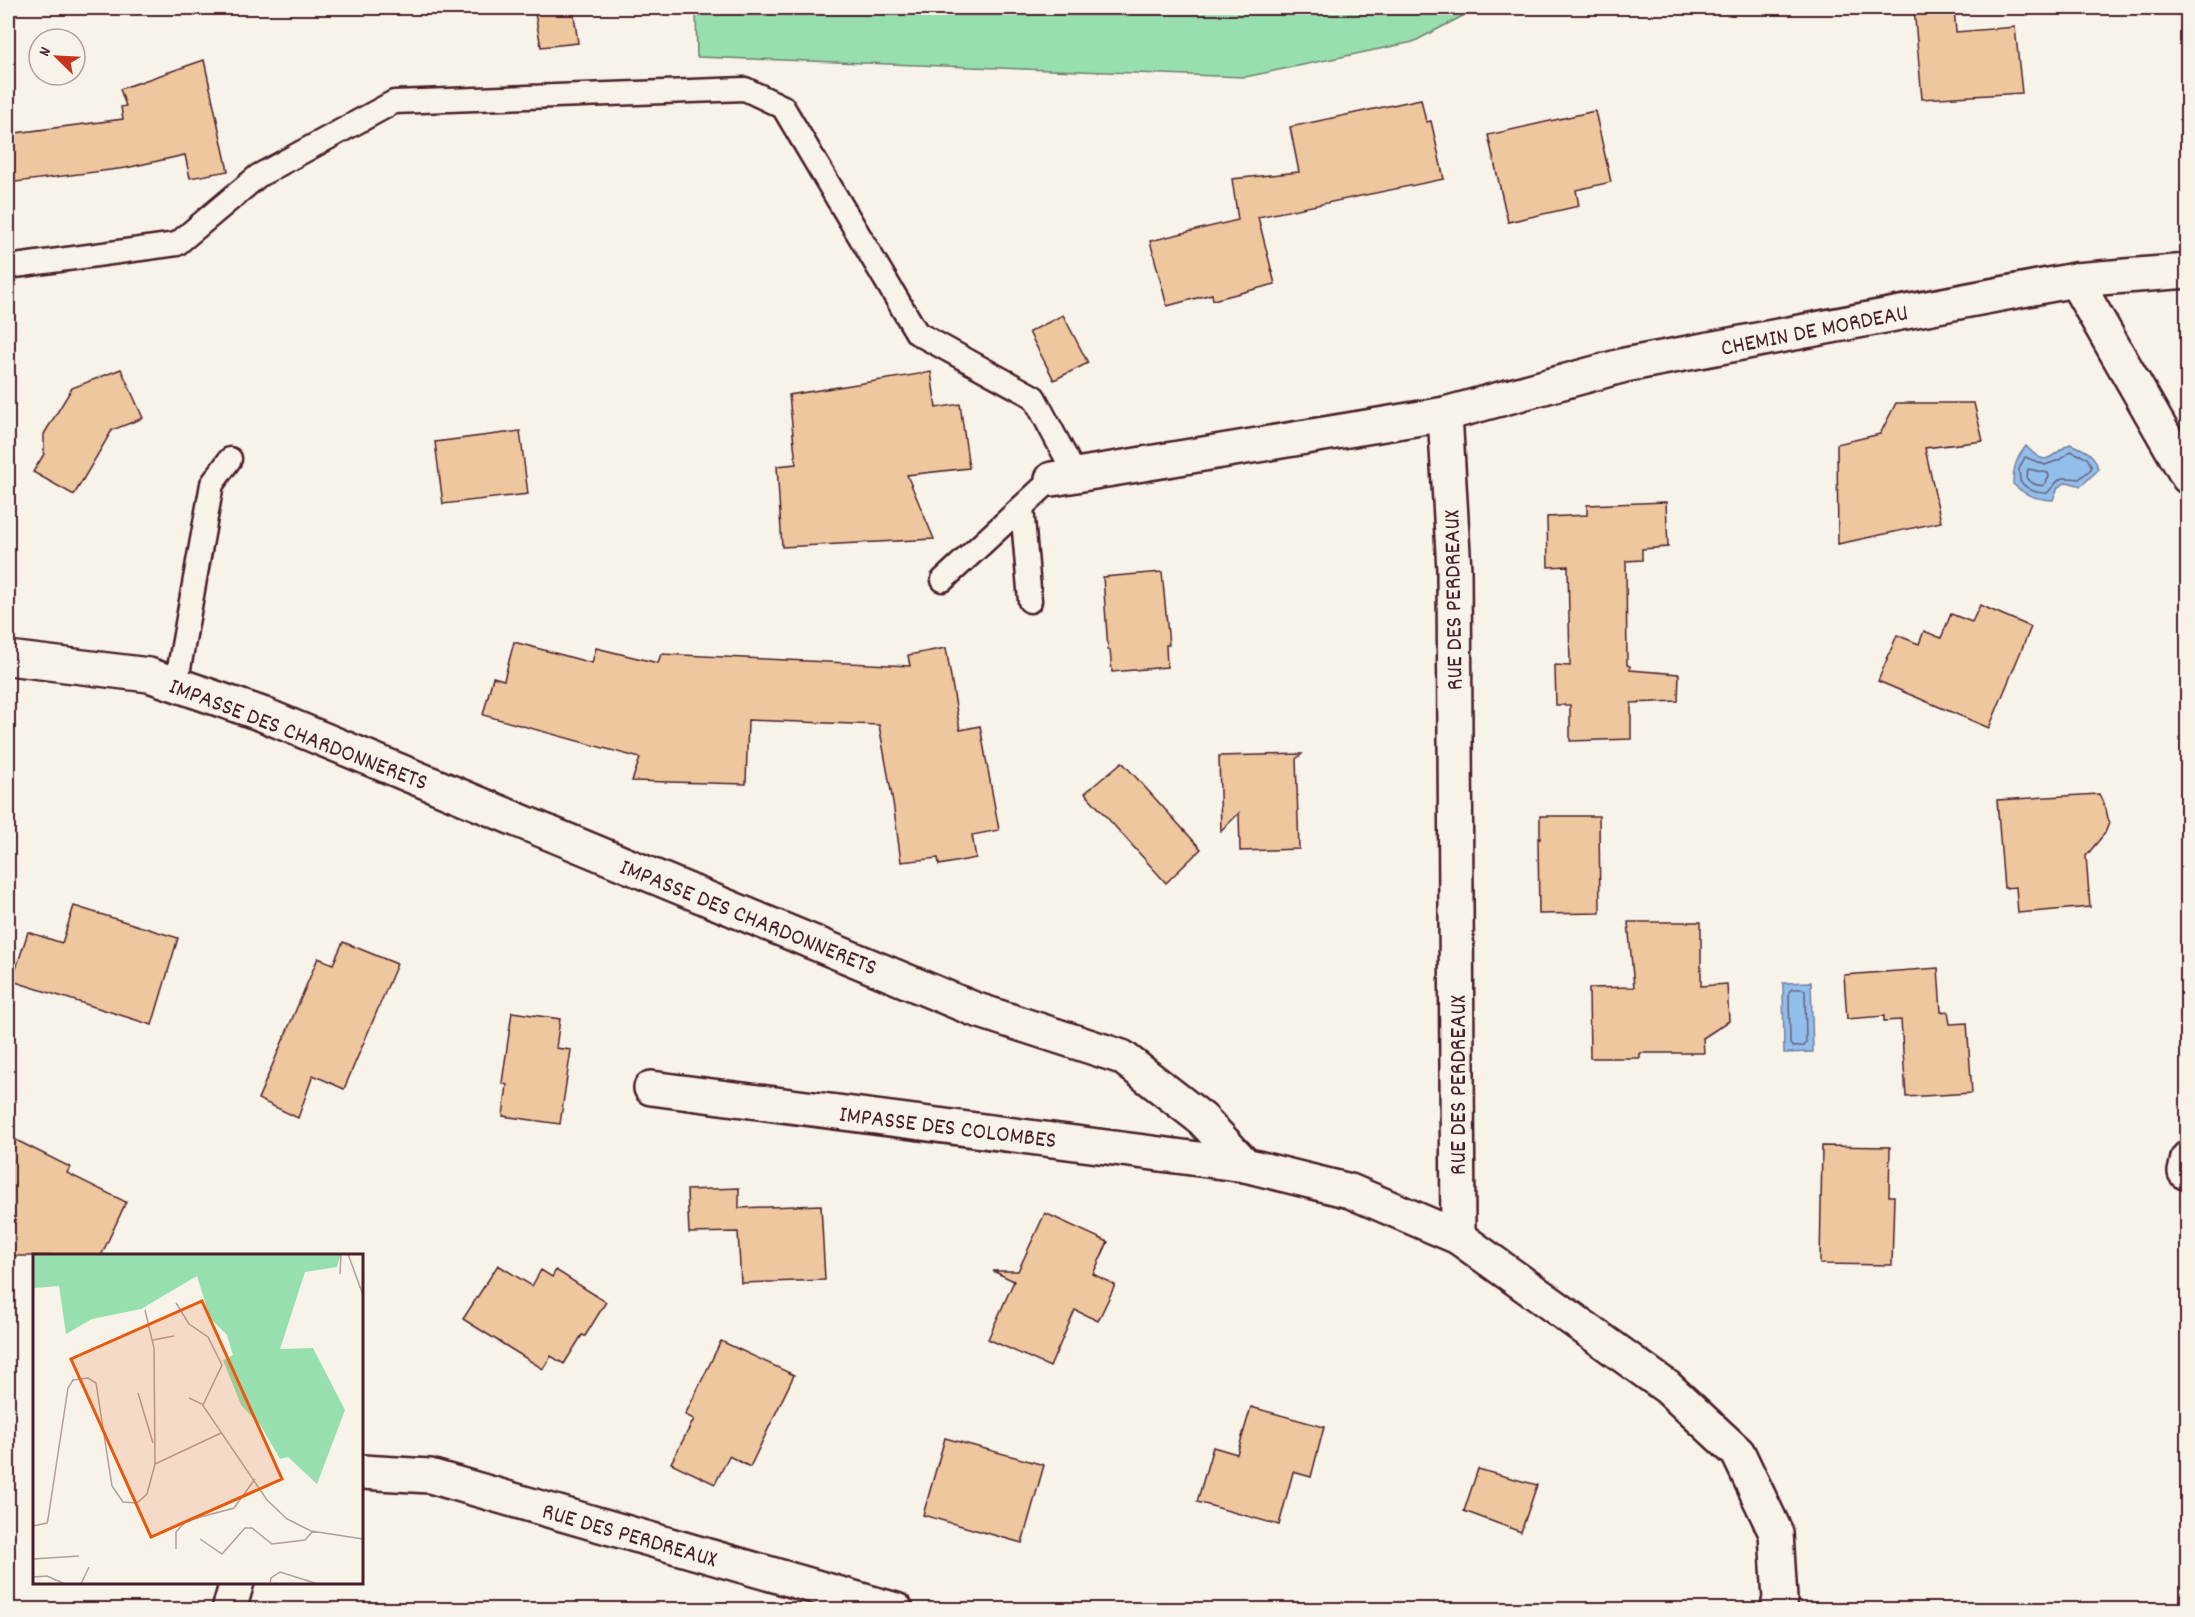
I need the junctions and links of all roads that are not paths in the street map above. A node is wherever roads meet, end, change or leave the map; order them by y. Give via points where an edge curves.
1 (8, 267) edge
2 (2187, 271) edge
3 (2075, 280) junction
4 (1445, 414) junction
5 (230, 459) dead end
6 (1064, 477) junction
7 (2187, 477) edge
8 (1022, 507) junction
9 (943, 580) dead end
10 (1030, 601) dead end
11 (8, 658) edge
12 (176, 685) junction
13 (651, 1088) dead end
14 (1245, 1165) junction
15 (1458, 1237) junction
16 (363, 1473) edge
17 (236, 1584) edge
18 (229, 1610) edge
19 (897, 1610) edge
20 (1777, 1610) edge

1 - 6 lane via 177,244 258,176 394,102 745,89 783,107 917,333 1034,397
2 - 3 street, CHEMIN DE MORDEAU
3 - 4 street, CHEMIN DE MORDEAU via 1625,365
3 - 7 street
4 - 6 street, CHEMIN DE MORDEAU
4 - 15 street, RUE DES PERDREAUX via 1454,570
5 - 12 lane via 212,484
6 - 8 lane
8 - 9 lane
8 - 10 lane
11 - 12 street, IMPASSE DES CHARDONNERETS via 149,675
12 - 14 street, IMPASSE DES CHARDONNERETS via 262,714 974,1009 1122,1057 1202,1119
13 - 14 street, IMPASSE DES COLOMBES
14 - 15 street via 1350,1191
15 - 20 street via 1667,1387 1738,1453 1776,1533 1780,1599
16 - 19 street, RUE DES PERDREAUX via 430,1476
17 - 18 street

